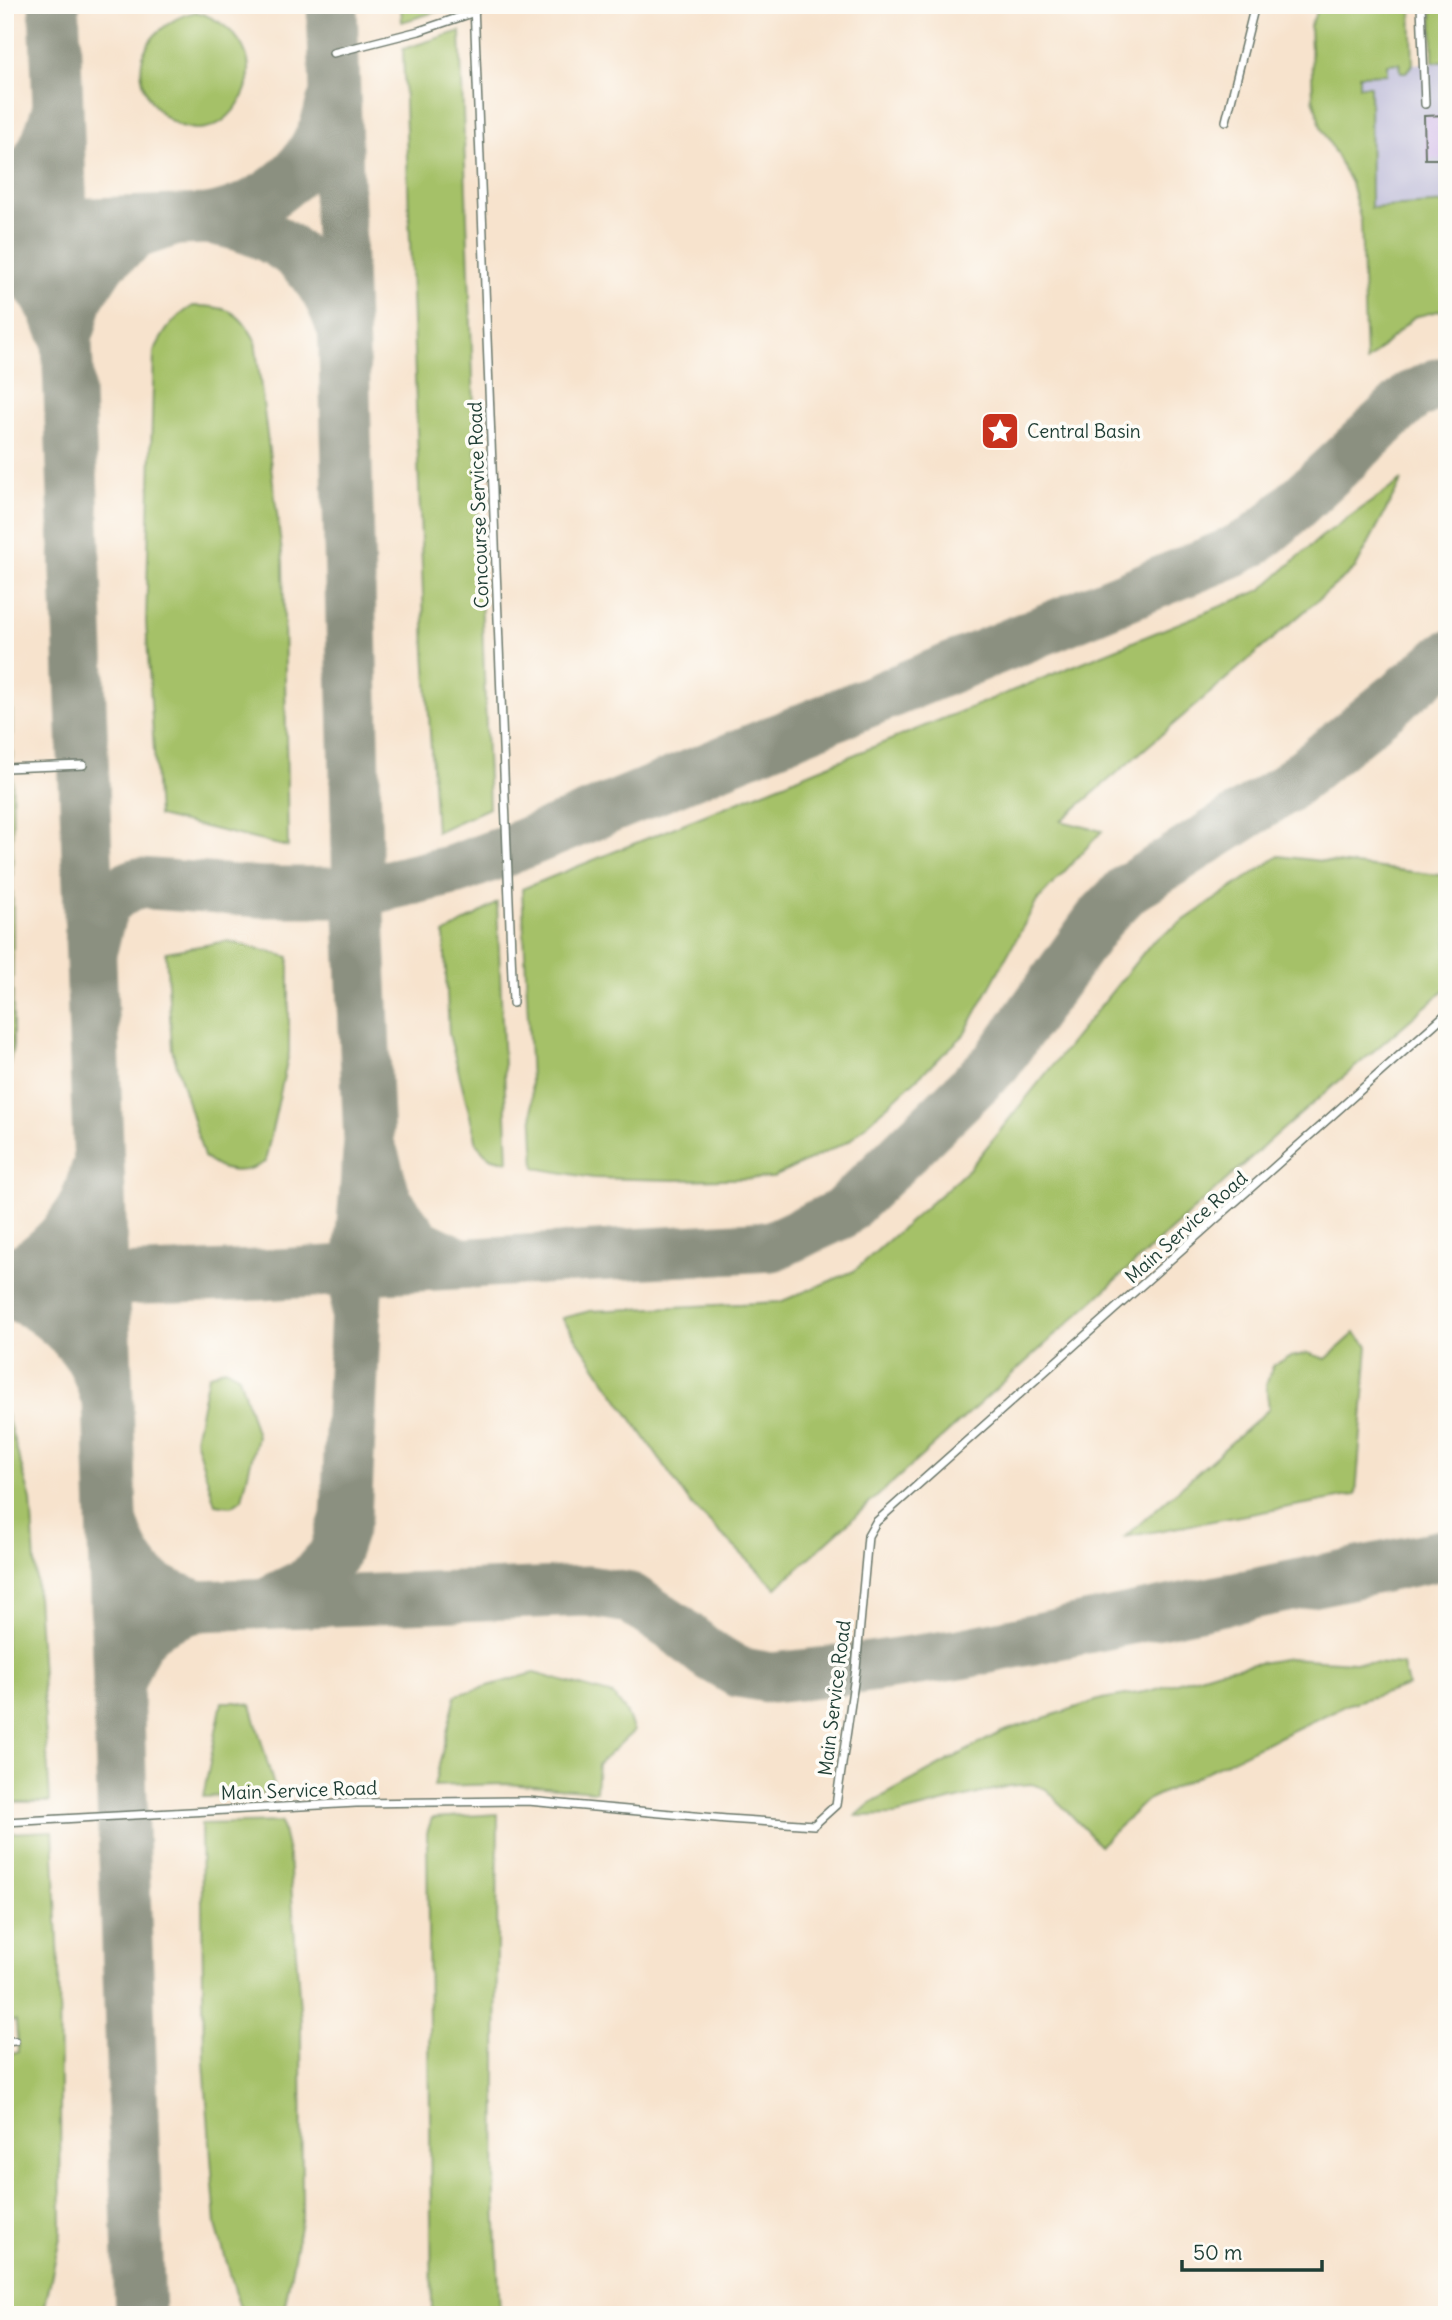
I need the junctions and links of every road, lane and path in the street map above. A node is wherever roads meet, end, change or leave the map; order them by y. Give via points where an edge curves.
1 (1255, 5) edge
2 (1421, 5) edge
3 (474, 9) edge
4 (333, 53) dead end
5 (1425, 104) dead end
6 (1226, 121) dead end
7 (83, 765) dead end
8 (5, 768) edge
9 (513, 1003) dead end
10 (1447, 1013) edge
11 (5, 1822) edge
12 (5, 2042) edge
13 (15, 2042) dead end

1 - 6 lane
2 - 5 lane
3 - 4 lane via 419,31
3 - 9 lane, Concourse Service Road
7 - 8 lane
10 - 11 lane, Main Service Road via 876,1522 868,1536 856,1669 836,1805 814,1825 528,1801 356,1802
12 - 13 lane

